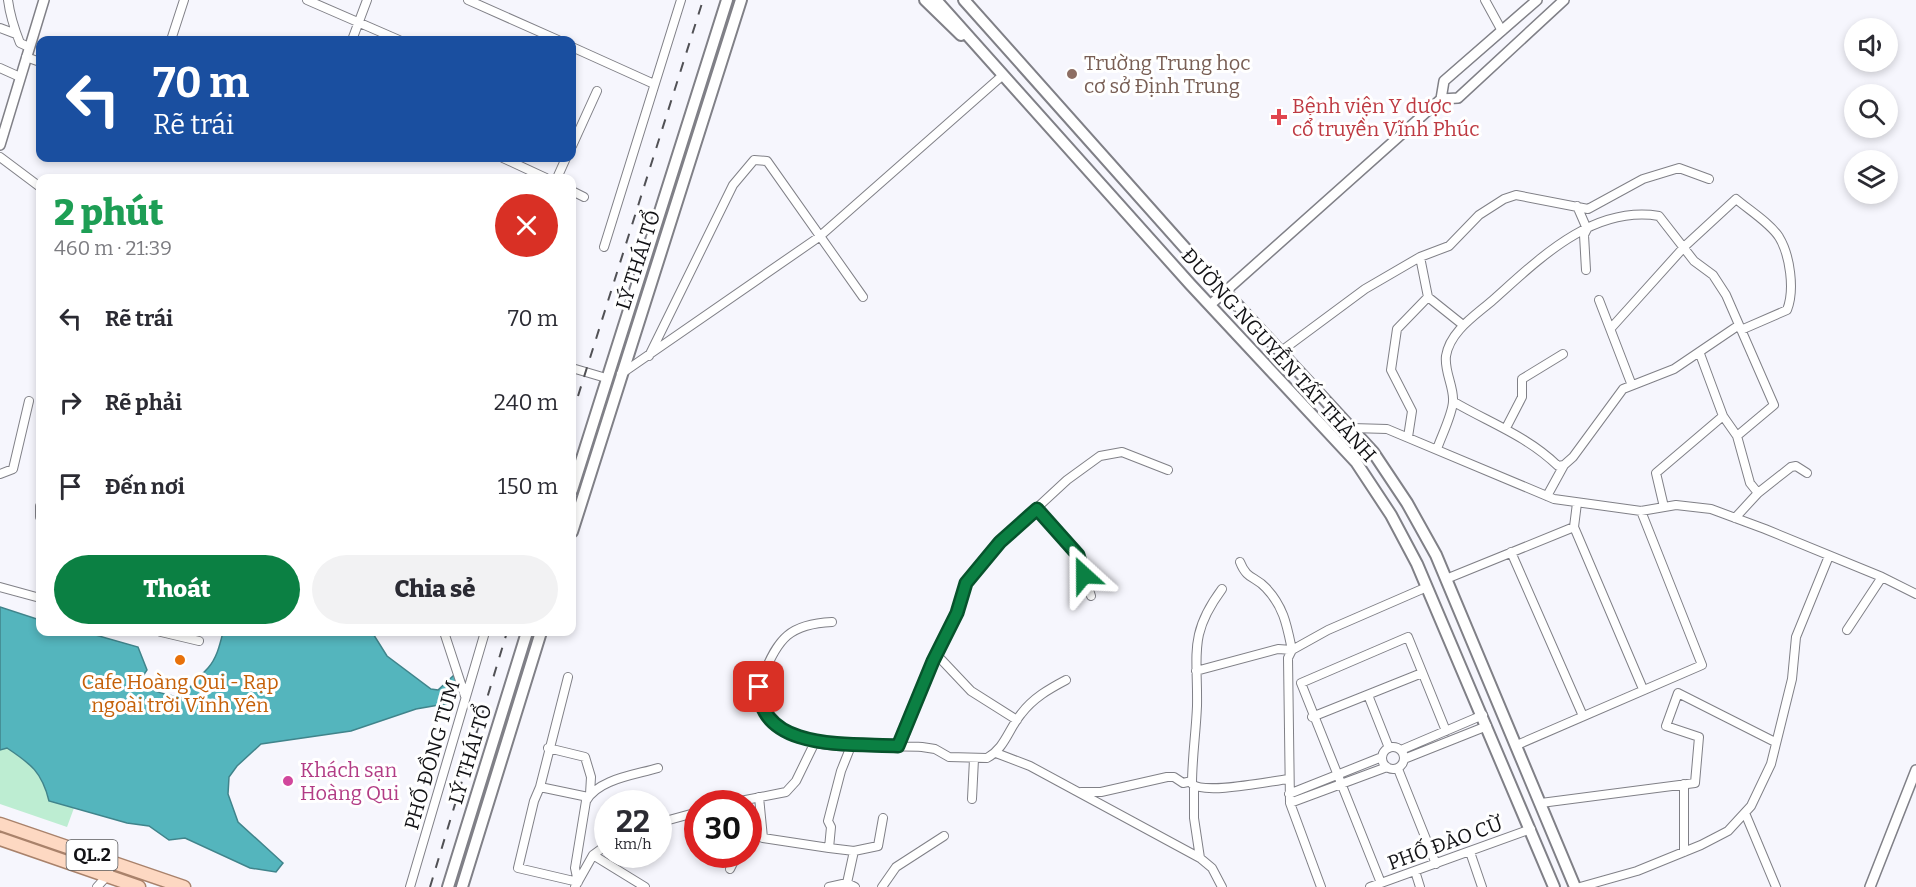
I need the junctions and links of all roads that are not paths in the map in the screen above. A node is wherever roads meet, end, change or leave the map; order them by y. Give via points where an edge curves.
1 (8, 0) edge
2 (44, 0) edge
3 (184, 0) edge
4 (307, 0) edge
5 (367, 0) edge
6 (468, 0) edge
7 (681, 0) edge
8 (727, 0) edge
9 (741, 0) edge
10 (925, 0) edge
11 (936, 0) edge
12 (964, 0) edge
13 (974, 0) edge
14 (1485, 0) edge
15 (1537, 0) edge
16 (1564, 0) edge
17 (359, 22) junction
18 (0, 28) edge
19 (1502, 31) junction
20 (16, 34) junction
21 (172, 36) edge
22 (354, 36) edge
23 (390, 36) edge
24 (549, 36) edge
25 (1002, 42) junction
26 (576, 49) edge
27 (27, 52) junction
28 (987, 56) junction
29 (36, 59) edge
30 (0, 68) edge
31 (1003, 75) junction
32 (20, 77) junction
33 (654, 84) junction
34 (597, 91) dead end
35 (1441, 99) junction
36 (576, 122) edge
37 (581, 124) junction
38 (576, 136) edge
39 (0, 145) edge
40 (0, 157) edge
41 (512, 162) edge
42 (537, 174) edge
43 (1709, 178) dead end
44 (36, 184) edge
45 (576, 193) edge
46 (584, 197) dead end
47 (1576, 206) junction
48 (1156, 215) junction
49 (1140, 228) junction
50 (1587, 229) junction
51 (819, 237) junction
52 (1685, 246) junction
53 (604, 247) dead end
54 (645, 255) junction
55 (1420, 257) junction
56 (658, 259) junction
57 (1586, 270) dead end
58 (1225, 291) junction
59 (863, 297) dead end
60 (1428, 297) junction
61 (1599, 300) dead end
62 (1210, 305) junction
63 (1463, 325) junction
64 (1612, 327) junction
65 (1740, 328) junction
66 (1280, 352) junction
67 (1563, 354) dead end
68 (1700, 354) junction
69 (648, 357) junction
70 (576, 369) edge
71 (621, 374) junction
72 (606, 378) junction
73 (1631, 383) junction
74 (29, 401) dead end
75 (1454, 402) junction
76 (1723, 416) junction
77 (591, 428) junction
78 (1352, 428) junction
79 (1506, 428) junction
80 (603, 432) junction
81 (1333, 436) junction
82 (1737, 436) junction
83 (1408, 437) junction
84 (1437, 449) junction
85 (1564, 465) junction
86 (1168, 470) dead end
87 (1807, 473) dead end
88 (0, 474) edge
89 (576, 477) edge
90 (1758, 493) junction
91 (1547, 496) junction
92 (1577, 503) junction
93 (1664, 507) junction
94 (1037, 509) junction
95 (1641, 511) junction
96 (1735, 518) junction
97 (576, 519) edge
98 (1574, 527) junction
99 (1511, 552) junction
100 (1830, 556) junction
101 (1240, 562) dead end
102 (1882, 577) junction
103 (1446, 579) junction
104 (0, 587) edge
105 (1427, 587) junction
106 (1222, 589) dead end
107 (1916, 594) edge
108 (1090, 596) dead end
109 (36, 597) edge
110 (832, 622) dead end
111 (1848, 630) dead end
112 (178, 636) edge
113 (445, 636) edge
114 (484, 636) edge
115 (526, 636) edge
116 (540, 636) edge
117 (199, 641) dead end
118 (1292, 650) junction
119 (936, 654) junction
120 (1196, 671) junction
121 (1422, 673) junction
122 (568, 677) dead end
123 (1066, 680) dead end
124 (1643, 689) junction
125 (1368, 695) junction
126 (466, 697) junction
127 (1504, 713) junction
128 (1583, 716) junction
129 (1312, 717) junction
130 (1017, 720) junction
131 (1485, 721) junction
132 (1446, 731) junction
133 (814, 742) junction
134 (1775, 742) junction
135 (1517, 745) junction
136 (851, 746) junction
137 (898, 746) junction
138 (548, 748) junction
139 (1389, 748) junction
140 (1401, 750) junction
141 (996, 753) junction
142 (1382, 757) junction
143 (974, 759) junction
144 (1404, 759) junction
145 (1387, 767) junction
146 (658, 768) dead end
147 (1398, 769) junction
148 (1916, 770) edge
149 (1338, 775) junction
150 (1289, 779) junction
151 (1342, 783) junction
152 (1193, 784) junction
153 (1684, 784) junction
154 (540, 787) junction
155 (1079, 792) junction
156 (589, 795) junction
157 (762, 796) edge
158 (972, 799) dead end
159 (1290, 799) junction
160 (1541, 803) junction
161 (1745, 813) junction
162 (883, 818) dead end
163 (0, 824) edge
164 (762, 828) edge
165 (1531, 829) junction
166 (944, 836) dead end
167 (0, 839) edge
168 (829, 848) junction
169 (854, 851) junction
170 (1470, 852) junction
171 (1684, 852) junction
172 (593, 855) joint
173 (1200, 858) junction
174 (112, 862) junction
175 (1436, 864) junction
176 (1415, 871) junction
177 (107, 876) junction
178 (847, 883) junction
179 (1381, 883) junction
180 (576, 884) edge
181 (97, 887) edge
182 (139, 887) edge
183 (184, 887) edge
184 (410, 887) edge
185 (448, 887) edge
186 (462, 887) edge
187 (645, 887) edge
188 (828, 887) edge
189 (855, 887) edge
190 (882, 887) edge
191 (1222, 887) edge
192 (1321, 887) edge
193 (1370, 887) edge
194 (1420, 887) edge
195 (1482, 887) edge
196 (1554, 887) edge
197 (1578, 887) edge
198 (1776, 887) edge
199 (1870, 887) edge

1 - 20 street
2 - 27 street
3 - 21 street
4 - 17 street
5 - 17 street
6 - 24 street
7 - 33 street
8 - 54 main road, LÝ THÁI TỔ
9 - 56 main road, LÝ THÁI TỔ
10 - 28 main road
11 - 28 main road, ĐƯỜNG NGUYỄN TẤT THÀNH
12 - 25 main road, ĐƯỜNG NGUYỄN TẤT THÀNH
13 - 25 main road
14 - 19 street
15 - 19 street
16 - 35 street via 1458,98
17 - 22 street
17 - 23 street
18 - 20 street
19 - 35 street via 1444,81
20 - 27 street
25 - 48 main road, ĐƯỜNG NGUYỄN TẤT THÀNH
26 - 33 street
27 - 29 street
27 - 32 street
28 - 31 main road, ĐƯỜNG NGUYỄN TẤT THÀNH
30 - 32 street
31 - 49 main road, ĐƯỜNG NGUYỄN TẤT THÀNH
31 - 51 street
32 - 39 street
33 - 53 street
34 - 37 street
35 - 58 street
36 - 37 street
37 - 38 street
40 - 44 street
41 - 42 street
43 - 47 street via 1678,168 1643,179 1588,209
45 - 46 street
47 - 50 street
47 - 55 street via 1516,195 1479,215 1449,246
48 - 49 main road
48 - 58 main road, ĐƯỜNG NGUYỄN TẤT THÀNH
49 - 62 main road, ĐƯỜNG NGUYỄN TẤT THÀNH
50 - 52 street via 1634,215 1659,216
50 - 57 street
50 - 63 street via 1554,247
51 - 59 street
51 - 69 street
51 - 69 street via 767,160 754,160 733,185
52 - 64 street
52 - 65 street via 1694,261 1713,275
52 - 65 street via 1736,200 1778,236 1788,260 1791,299 1787,310
54 - 56 main road
54 - 72 main road, LÝ THÁI TỔ
55 - 60 street
55 - 66 street via 1365,289
56 - 71 main road, LÝ THÁI TỔ
58 - 62 street
58 - 66 main road, ĐƯỜNG NGUYỄN TẤT THÀNH
60 - 63 street
60 - 83 street via 1397,329 1391,370 1412,411
61 - 64 street
62 - 81 main road, ĐƯỜNG NGUYỄN TẤT THÀNH
63 - 75 street via 1446,356
64 - 73 street
65 - 68 street via 1710,342
65 - 82 street via 1774,405
66 - 78 main road, ĐƯỜNG NGUYỄN TẤT THÀNH
67 - 79 street via 1522,379 1522,398
68 - 73 street via 1674,369
68 - 76 street
69 - 71 street
70 - 72 street
71 - 80 main road, LÝ THÁI TỔ
72 - 77 main road, LÝ THÁI TỔ
73 - 85 street via 1623,388
74 - 88 street via 13,469
75 - 79 street
75 - 84 street
76 - 82 street
76 - 93 street via 1656,473
77 - 80 main road
77 - 89 main road, LÝ THÁI TỔ
78 - 81 main road
78 - 83 street via 1387,429
78 - 103 main road, ĐƯỜNG NGUYỄN TẤT THÀNH via 1407,503
79 - 85 street via 1537,446 1558,466
80 - 97 main road, LÝ THÁI TỔ
81 - 105 main road, ĐƯỜNG NGUYỄN TẤT THÀNH via 1356,462 1391,515
82 - 90 street via 1750,483
83 - 84 street
84 - 91 street
85 - 91 street
86 - 94 street via 1134,456 1111,452 1091,460
87 - 90 street via 1791,467
90 - 96 street
91 - 92 street
92 - 95 street
92 - 98 street
93 - 95 street
93 - 96 street via 1711,509
94 - 108 street via 1078,555
94 - 119 street via 1000,542 966,583 957,613
95 - 124 street via 1702,665
96 - 100 street
98 - 99 street
98 - 124 street
99 - 103 street
99 - 128 street
100 - 102 street
100 - 134 street via 1796,637 1792,679
101 - 118 street via 1245,575 1265,587 1277,602
102 - 107 street
102 - 111 street
103 - 127 main road, ĐƯỜNG NGUYỄN TẤT THÀNH
104 - 109 street
105 - 118 street
105 - 131 main road, ĐƯỜNG NGUYỄN TẤT THÀNH
106 - 120 street via 1201,621 1194,653
110 - 133 street via 808,623 780,640 759,687 761,707 770,718
112 - 117 street
113 - 126 street
114 - 126 street, PHỐ ĐỒNG TUM
115 - 185 main road, LÝ THÁI TỔ
116 - 186 main road, LÝ THÁI TỔ
118 - 120 street via 1278,649
118 - 150 street via 1288,658 1287,697
119 - 130 street via 971,691
119 - 137 street
120 - 152 street
121 - 125 street
121 - 129 street via 1408,637 1301,683
121 - 132 street
122 - 138 street
123 - 130 street via 1042,693
124 - 128 street
125 - 129 street
125 - 139 street
126 - 184 street, PHỐ ĐỒNG TUM
127 - 131 main road
127 - 135 main road, ĐƯỜNG NGUYỄN TẤT THÀNH
128 - 135 street
129 - 149 street
130 - 141 street
131 - 132 street
131 - 144 street
131 - 165 main road, ĐƯỜNG NGUYỄN TẤT THÀNH
132 - 140 street
133 - 136 street
133 - 157 street via 796,781 786,792
134 - 153 street via 1678,693 1666,726 1700,737 1695,783
134 - 161 street via 1771,764
135 - 160 main road, ĐƯỜNG NGUYỄN TẤT THÀNH
136 - 137 street
136 - 168 street via 828,820
137 - 143 street via 934,749 949,757
138 - 154 street
138 - 156 street via 585,757 591,777
139 - 140 street
139 - 142 street
140 - 144 street
141 - 143 street
141 - 155 street
142 - 145 street
142 - 149 street
143 - 158 street
144 - 147 street
145 - 147 street
145 - 151 street
146 - 156 street via 609,783
147 - 175 street
148 - 199 street
149 - 151 street
149 - 159 street
150 - 152 street via 1219,788
150 - 159 street
151 - 159 street
151 - 179 street
152 - 155 street via 1167,777 1101,792
152 - 173 street
153 - 160 street
153 - 171 street
154 - 156 street
154 - 180 street via 518,868
155 - 173 street
156 - 180 street via 575,868
159 - 192 street
160 - 197 main road, ĐƯỜNG NGUYỄN TẤT THÀNH
161 - 171 street via 1728,831
161 - 198 street
162 - 169 street via 878,846
163 - 174 main road, QL.2
164 - 168 street via 763,838
165 - 170 street, PHỐ ĐÀO CỪ
165 - 196 main road, ĐƯỜNG NGUYỄN TẤT THÀNH
166 - 190 street via 896,867
167 - 177 main road, QL.2
168 - 169 street
169 - 178 street
170 - 175 street, PHỐ ĐÀO CỪ
170 - 195 street
171 - 197 street via 1637,871
172 - 180 street
172 - 187 street
173 - 191 street via 1212,868
174 - 177 street
174 - 183 main road, QL.2
175 - 176 street, PHỐ ĐÀO CỪ
176 - 179 street, PHỐ ĐÀO CỪ
176 - 194 street
177 - 181 street
177 - 182 main road, QL.2
178 - 188 street
178 - 189 street
179 - 193 street, PHỐ ĐÀO CỪ

